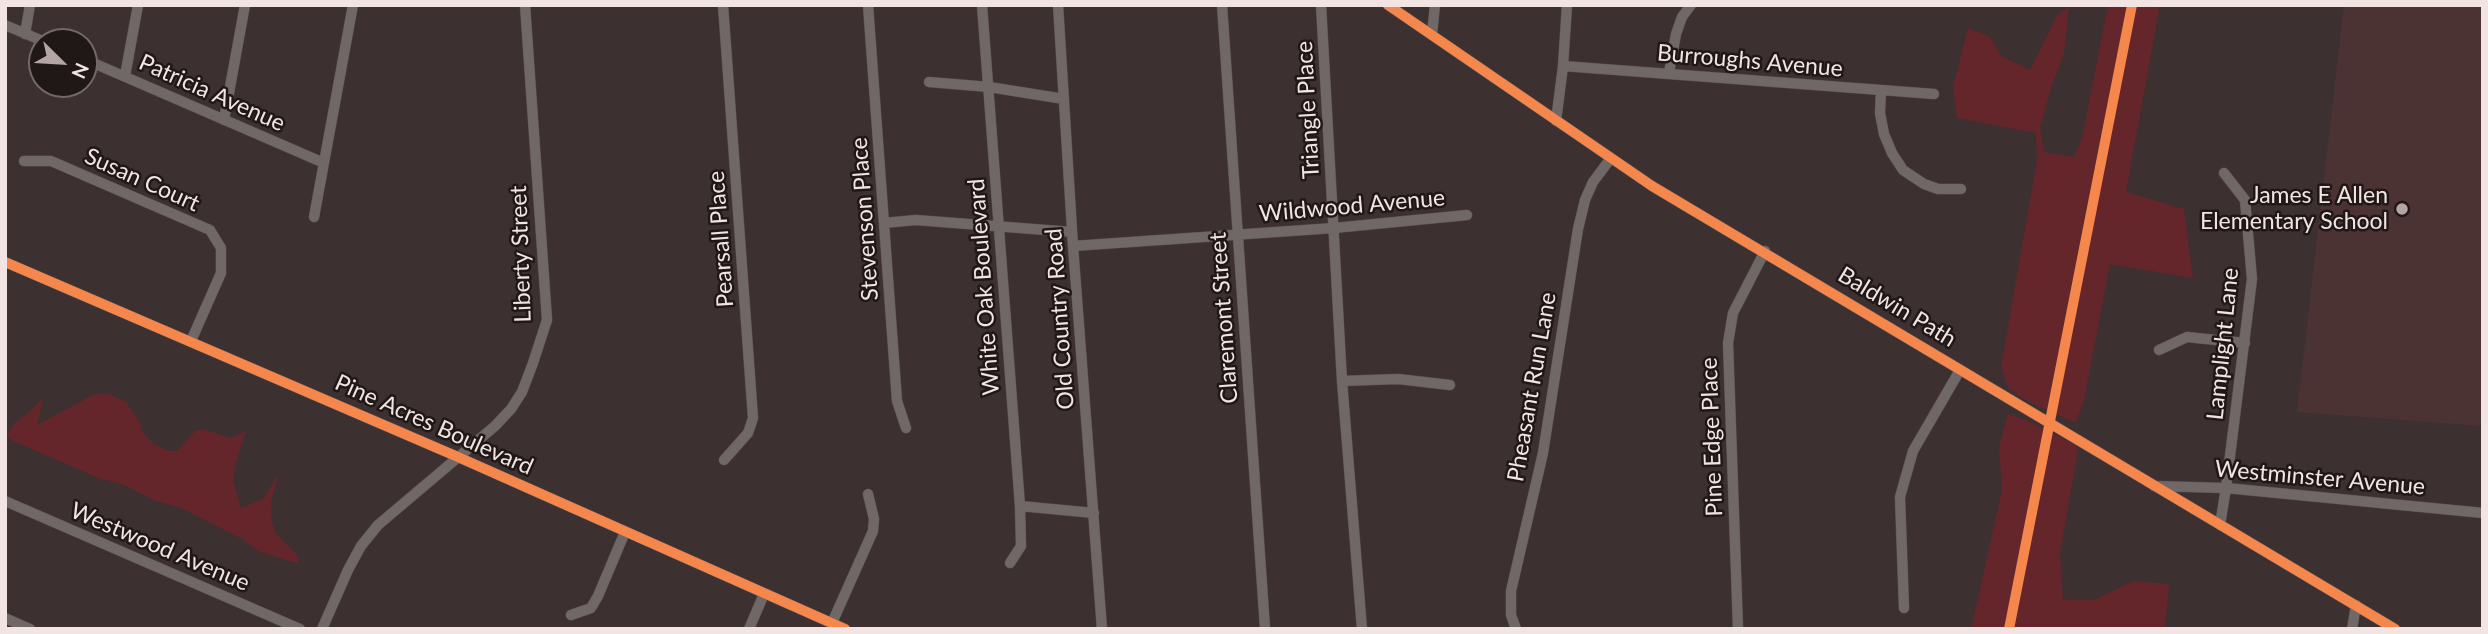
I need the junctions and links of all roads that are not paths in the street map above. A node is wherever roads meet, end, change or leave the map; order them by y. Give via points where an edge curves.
1 (30, 5) edge
2 (138, 5) edge
3 (245, 5) edge
4 (354, 5) edge
5 (525, 5) edge
6 (723, 5) edge
7 (869, 5) edge
8 (982, 5) edge
9 (1058, 5) edge
10 (1222, 5) edge
11 (1321, 5) edge
12 (1388, 5) edge
13 (1435, 5) edge
14 (1567, 5) edge
15 (1691, 5) edge
16 (5, 25) edge
17 (25, 34) junction
18 (1432, 34) junction
19 (28, 35) edge
20 (98, 64) edge
21 (1563, 66) junction
22 (1670, 73) junction
23 (125, 76) junction
24 (929, 82) dead end
25 (989, 87) junction
26 (1881, 91) junction
27 (1934, 94) dead end
28 (1065, 99) junction
29 (224, 120) junction
30 (1556, 121) junction
31 (1611, 158) junction
32 (24, 161) dead end
33 (324, 163) junction
34 (2224, 173) dead end
35 (1961, 189) dead end
36 (1467, 215) dead end
37 (314, 217) dead end
38 (884, 223) junction
39 (999, 226) junction
40 (1334, 228) junction
41 (1072, 232) junction
42 (1238, 236) junction
43 (1073, 246) junction
44 (1765, 251) junction
45 (5, 262) edge
46 (191, 341) junction
47 (2245, 343) junction
48 (2160, 350) dead end
49 (1960, 370) junction
50 (1342, 381) junction
51 (1451, 385) dead end
52 (906, 428) dead end
53 (458, 457) junction
54 (724, 460) dead end
55 (2153, 486) junction
56 (2226, 488) junction
57 (868, 494) dead end
58 (5, 501) edge
59 (1020, 506) junction
60 (1094, 513) junction
61 (2483, 513) edge
62 (2220, 525) junction
63 (625, 532) junction
64 (1010, 563) dead end
65 (764, 594) junction
66 (2356, 605) junction
67 (1904, 608) dead end
68 (571, 615) dead end
69 (5, 618) edge
70 (832, 623) junction
71 (1265, 628) edge
72 (30, 629) edge
73 (300, 629) edge
74 (322, 629) edge
75 (749, 629) edge
76 (845, 629) edge
77 (1102, 629) edge
78 (1362, 629) edge
79 (1516, 629) edge
80 (1738, 629) edge
81 (2352, 629) edge
82 (2395, 629) edge

1 - 17 street
2 - 23 street
3 - 29 street
4 - 33 street
5 - 53 street, Liberty Street via 547,320 522,392 511,410
6 - 54 street, Pearsall Place via 753,418 748,432
7 - 38 street, Stevenson Place
8 - 25 street, White Oak Boulevard
9 - 28 street, Old Country Road
10 - 42 street, Claremont Street
11 - 40 street, Triangle Place
12 - 18 street, Baldwin Path
13 - 18 street
14 - 21 street
15 - 22 street via 1676,34
16 - 17 street
17 - 19 street
18 - 30 street, Baldwin Path
20 - 23 street, Patricia Avenue
21 - 22 street, Burroughs Avenue
21 - 30 street
22 - 26 street, Burroughs Avenue
23 - 29 street, Patricia Avenue
24 - 25 street
25 - 28 street
25 - 39 street, White Oak Boulevard
26 - 27 street, Burroughs Avenue
26 - 35 street via 1884,134 1903,170 1938,190
28 - 41 street, Old Country Road
29 - 33 street, Patricia Avenue
30 - 31 street, Baldwin Path
31 - 44 street, Baldwin Path
31 - 79 street, Pheasant Run Lane via 1593,182 1578,229 1543,453 1511,591
32 - 46 street, Susan Court via 51,161 210,230 220,248 221,273
33 - 37 street
34 - 47 street, Lamplight Lane via 2245,200 2252,279
36 - 40 street, Wildwood Avenue
38 - 39 street via 916,220
38 - 52 street, Stevenson Place via 897,401
39 - 41 street
39 - 59 street, White Oak Boulevard
40 - 42 street, Wildwood Avenue
40 - 50 street, Triangle Place
41 - 43 street, Old Country Road
42 - 43 street, Wildwood Avenue
42 - 71 street, Claremont Street
43 - 60 street, Old Country Road
44 - 49 street, Baldwin Path
44 - 80 street, Pine Edge Place via 1733,313 1728,343
45 - 46 street, Pine Acres Boulevard
46 - 53 street, Pine Acres Boulevard
47 - 48 street via 2187,337
47 - 56 street, Lamplight Lane
49 - 55 street, Baldwin Path
49 - 67 street via 1913,451 1900,497
50 - 51 street via 1398,379
50 - 78 street, Triangle Place
53 - 63 street, Pine Acres Boulevard
53 - 74 street, Liberty Street via 378,525 361,546
55 - 56 street, Westminster Avenue
55 - 62 street, Baldwin Path
56 - 61 street, Westminster Avenue
56 - 62 street, Lamplight Lane
57 - 70 street via 873,531
58 - 73 street, Westwood Avenue
59 - 60 street
59 - 64 street, White Oak Boulevard via 1021,546
60 - 77 street, Old Country Road
62 - 66 street, Baldwin Path
63 - 65 street, Pine Acres Boulevard
63 - 68 street via 591,608
65 - 70 street, Pine Acres Boulevard
65 - 75 street
66 - 81 street
66 - 82 street, Baldwin Path
69 - 72 street
70 - 76 street, Pine Acres Boulevard

